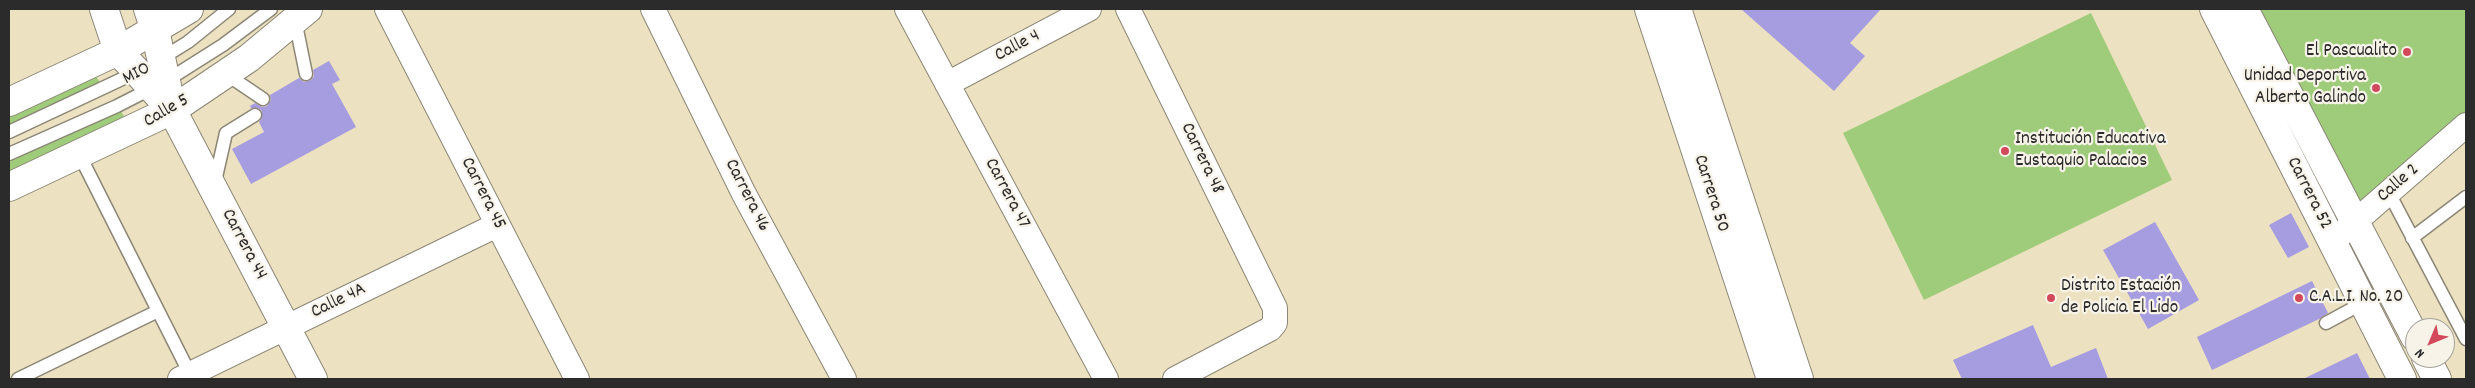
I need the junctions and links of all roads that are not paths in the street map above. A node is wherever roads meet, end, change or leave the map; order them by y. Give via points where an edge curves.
1 (104, 9) edge
2 (189, 9) edge
3 (230, 9) edge
4 (387, 9) edge
5 (653, 9) edge
6 (907, 9) edge
7 (1089, 9) edge
8 (1128, 9) edge
9 (1649, 9) edge
10 (1677, 9) edge
11 (2214, 9) edge
12 (2244, 9) edge
13 (292, 13) edge
14 (152, 19) edge
15 (118, 51) junction
16 (226, 74) junction
17 (306, 74) dead end
18 (154, 75) junction
19 (947, 84) junction
20 (262, 99) dead end
21 (9, 102) edge
22 (172, 110) junction
23 (255, 115) dead end
24 (2466, 125) edge
25 (9, 132) edge
26 (9, 154) edge
27 (79, 154) junction
28 (9, 187) edge
29 (213, 188) junction
30 (2389, 193) junction
31 (2466, 197) edge
32 (2356, 223) junction
33 (497, 225) junction
34 (2412, 238) junction
35 (2332, 242) junction
36 (2363, 302) junction
37 (158, 310) junction
38 (2405, 318) edge
39 (2326, 323) dead end
40 (286, 328) junction
41 (2466, 339) edge
42 (185, 377) edge
43 (18, 379) edge
44 (313, 379) edge
45 (577, 379) edge
46 (844, 379) edge
47 (1106, 379) edge
48 (1175, 379) edge
49 (1771, 379) edge
50 (1799, 379) edge
51 (2402, 379) edge

1 - 15 main road, Carrera 44
2 - 14 main road
3 - 18 lane, MIO via 188,42
4 - 33 street, Carrera 45
5 - 46 street, Carrera 46 via 744,194
6 - 19 street, Carrera 47
7 - 19 street, Calle 4
8 - 48 street, Carrera 48 via 1274,308 1275,323 1270,329
9 - 49 main road, Carrera 50
10 - 50 main road, Carrera 50
11 - 35 main road, Carrera 52
12 - 32 main road, Carrera 52
13 - 16 main road, Calle 5
13 - 17 lane
13 - 18 lane, MIO
14 - 15 main road
14 - 18 main road
15 - 18 main road, Carrera 44
15 - 21 main road
16 - 20 lane
16 - 22 main road, Calle 5
18 - 22 main road, Carrera 44
18 - 25 lane, MIO
18 - 26 lane, MIO via 117,106
19 - 47 street, Carrera 47
22 - 27 main road, Calle 5
22 - 29 main road, Carrera 44
23 - 29 lane via 226,133
24 - 30 street, Calle 2
27 - 28 main road, Calle 5
27 - 37 lane
29 - 40 main road, Carrera 44
30 - 32 street, Calle 2
30 - 34 lane
31 - 34 lane
32 - 35 street, Calle 2
32 - 38 main road, Carrera 52
33 - 40 street, Calle 4A
33 - 45 street, Carrera 45
34 - 41 lane
35 - 36 main road, Carrera 52
36 - 39 lane
36 - 51 main road, Carrera 52
37 - 42 lane
37 - 43 lane
40 - 42 street, Calle 4A
40 - 44 main road, Carrera 44

